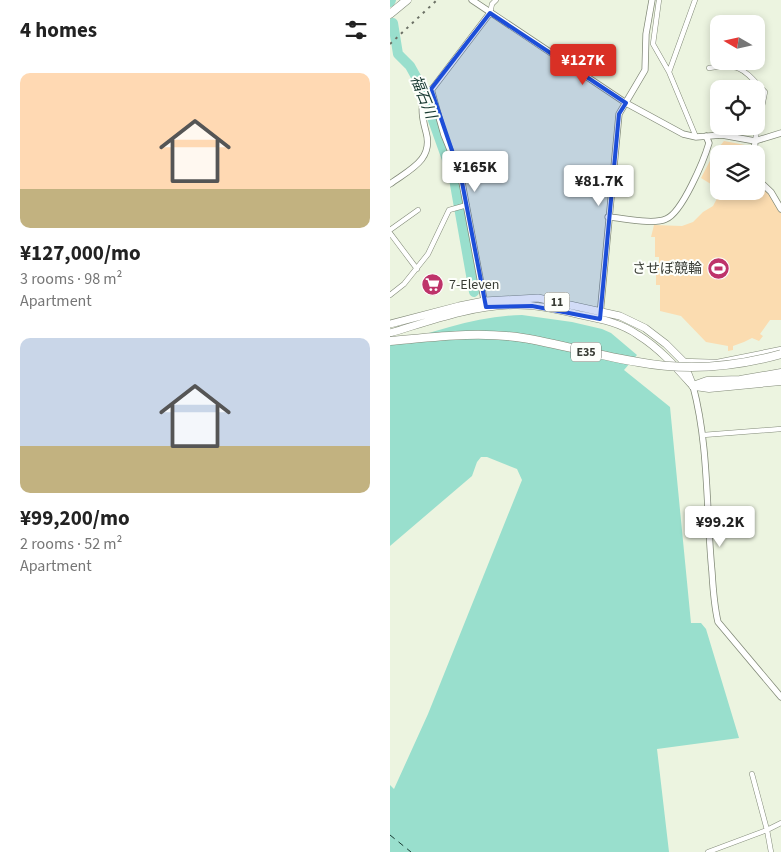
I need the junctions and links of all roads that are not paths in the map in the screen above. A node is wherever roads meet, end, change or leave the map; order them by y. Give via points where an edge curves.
1 (407, 0) edge
2 (472, 0) edge
3 (496, 0) edge
4 (652, 0) edge
5 (659, 0) edge
6 (696, 0) edge
7 (490, 13) junction
8 (390, 14) edge
9 (709, 68) dead end
10 (669, 72) junction
11 (431, 89) junction
12 (626, 102) junction
13 (781, 134) edge
14 (706, 136) junction
15 (696, 137) junction
16 (755, 141) junction
17 (755, 145) edge
18 (390, 184) edge
19 (765, 186) edge
20 (465, 206) junction
21 (781, 209) edge
22 (418, 210) dead end
23 (608, 217) junction
24 (390, 231) edge
25 (417, 269) junction
26 (390, 295) edge
27 (485, 304) junction
28 (600, 311) junction
29 (600, 319) junction
30 (390, 324) edge
31 (390, 333) edge
32 (390, 341) edge
33 (781, 348) edge
34 (781, 354) edge
35 (683, 360) junction
36 (781, 373) edge
37 (781, 381) edge
38 (693, 386) junction
39 (781, 429) edge
40 (703, 435) junction
41 (781, 697) edge
42 (752, 774) dead end
43 (781, 823) edge
44 (767, 830) junction
45 (708, 852) edge
46 (771, 852) edge

1 - 8 highway
2 - 7 street
3 - 7 street
4 - 12 street via 646,34 645,70
5 - 10 street via 654,44
6 - 10 street
7 - 11 street
7 - 12 street
9 - 16 street via 732,66 742,69 765,92
10 - 15 street
11 - 18 street via 422,101 421,109 428,143 426,154
11 - 20 street via 444,135 461,177
12 - 15 street via 683,134
12 - 23 street via 619,114
13 - 16 street
14 - 15 street
14 - 16 street
14 - 23 street via 709,143 704,162 676,212 668,219
16 - 17 street
19 - 21 street
20 - 25 street via 449,210 428,254
20 - 27 street
22 - 24 street
23 - 28 street
24 - 25 street
25 - 26 street
27 - 28 main road, 11 via 538,298
27 - 29 main road, 11 via 532,306
27 - 30 main road, 11 via 459,306
27 - 31 main road, 11
28 - 29 street
28 - 35 main road, 11 via 645,328
29 - 38 main road, 11 via 625,327 650,343
32 - 34 highway, E35, bridge via 465,334 493,335 550,343 640,363 687,367 720,366
33 - 35 street via 717,362
35 - 38 main road, 11
36 - 38 highway via 740,380 707,381
37 - 38 highway via 709,388
38 - 40 street
39 - 40 street
40 - 41 street via 709,544 718,622
42 - 44 street
43 - 44 street
44 - 45 street
44 - 46 street

